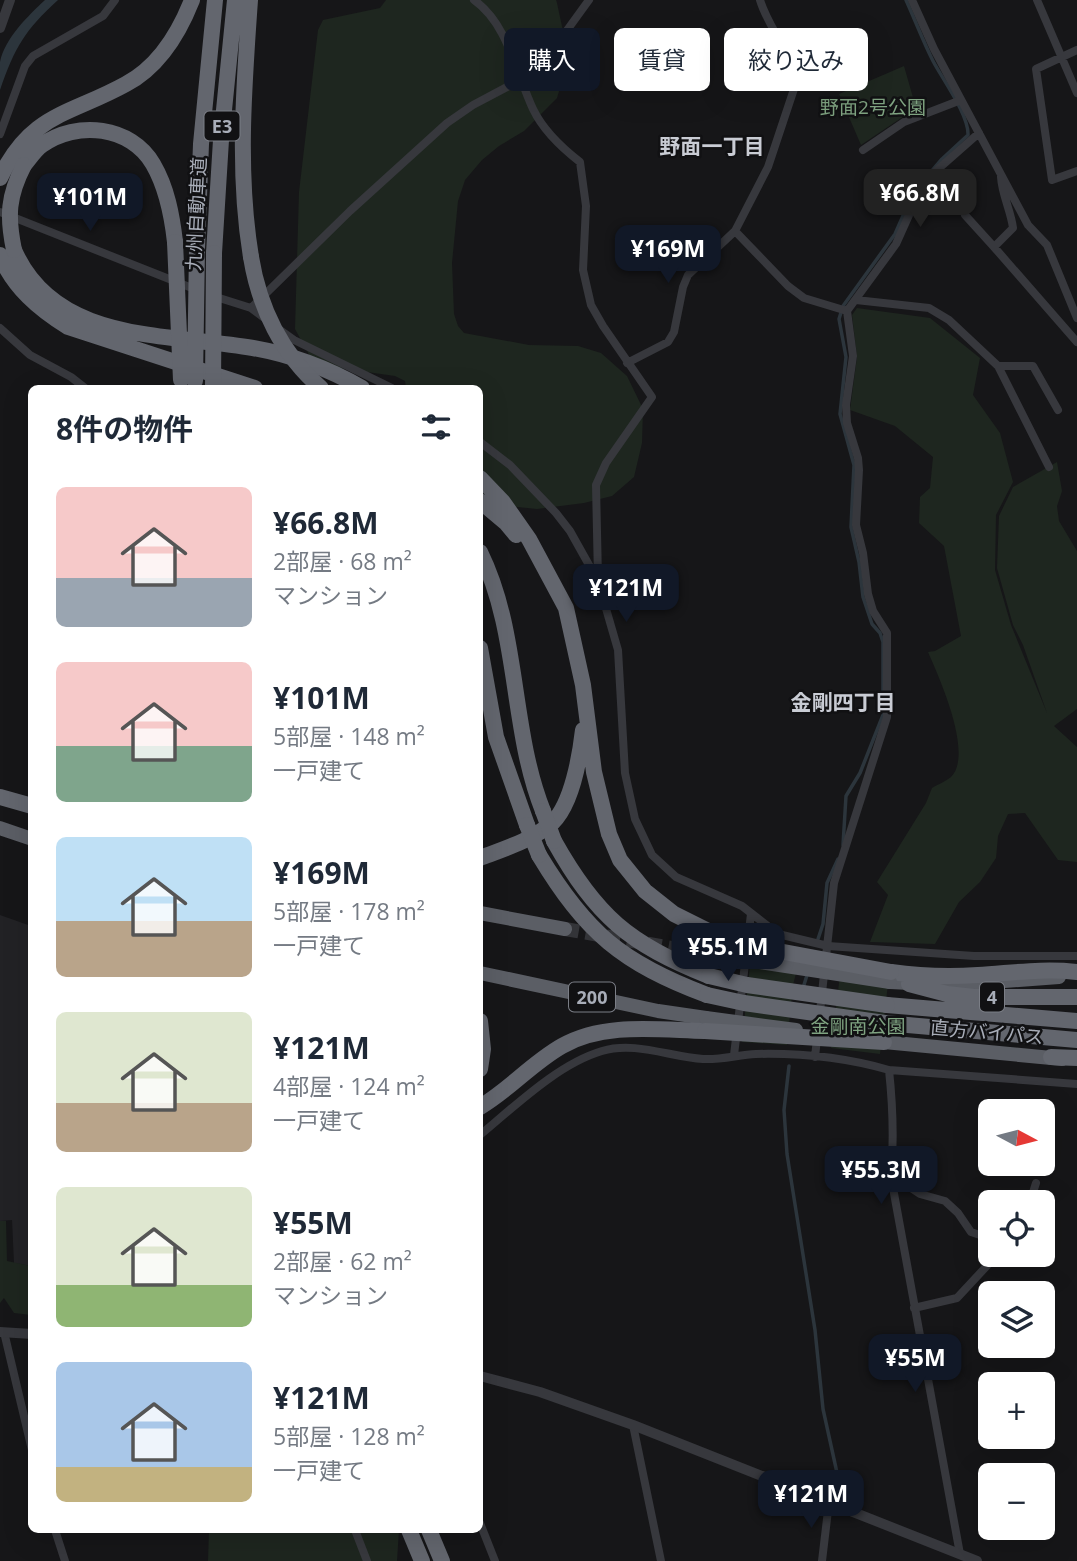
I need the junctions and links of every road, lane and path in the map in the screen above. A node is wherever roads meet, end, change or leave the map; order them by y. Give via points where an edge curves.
1 (10, 0) edge
2 (115, 0) edge
3 (191, 0) edge
4 (215, 0) edge
5 (235, 0) edge
6 (250, 0) edge
7 (474, 0) edge
8 (589, 0) edge
9 (761, 0) edge
10 (912, 0) edge
11 (1037, 0) edge
12 (0, 28) edge
13 (569, 28) edge
14 (504, 40) edge
15 (1077, 50) edge
16 (1062, 57) junction
17 (504, 89) edge
18 (527, 91) edge
19 (1077, 93) edge
20 (961, 100) junction
21 (979, 133) junction
22 (0, 134) edge
23 (863, 150) dead end
24 (1077, 171) edge
25 (1001, 174) junction
26 (0, 178) edge
27 (0, 212) edge
28 (965, 215) dead end
29 (735, 231) junction
30 (994, 247) junction
31 (7, 252) edge
32 (856, 300) junction
33 (251, 308) junction
34 (847, 312) junction
35 (1077, 318) edge
36 (0, 328) edge
37 (1077, 342) edge
38 (627, 363) junction
39 (998, 366) junction
40 (189, 384) edge
41 (81, 385) edge
42 (213, 385) edge
43 (246, 385) edge
44 (317, 385) edge
45 (356, 385) edge
46 (386, 385) edge
47 (1058, 410) dead end
48 (483, 444) edge
49 (1049, 467) dead end
50 (483, 481) edge
51 (483, 504) edge
52 (483, 559) edge
53 (541, 564) junction
54 (598, 581) junction
55 (483, 665) edge
56 (583, 685) junction
57 (0, 797) edge
58 (0, 805) edge
59 (28, 805) edge
60 (28, 813) edge
61 (0, 828) edge
62 (0, 838) edge
63 (28, 838) edge
64 (28, 845) edge
65 (483, 857) edge
66 (483, 914) edge
67 (751, 914) junction
68 (565, 929) tunnel mouth
69 (828, 946) junction
70 (706, 954) tunnel mouth
71 (1077, 956) edge
72 (1077, 974) edge
73 (483, 975) edge
74 (890, 977) junction
75 (909, 984) junction
76 (1077, 997) edge
77 (1077, 1021) edge
78 (705, 1024) junction
79 (1077, 1040) edge
80 (884, 1042) joint
81 (734, 1055) junction
82 (815, 1057) junction
83 (1052, 1057) joint
84 (1077, 1059) edge
85 (889, 1070) junction
86 (1077, 1084) edge
87 (483, 1106) edge
88 (483, 1133) edge
89 (891, 1178) junction
90 (1035, 1183) dead end
91 (1033, 1190) edge
92 (978, 1234) edge
93 (986, 1267) edge
94 (914, 1308) junction
95 (2, 1332) edge
96 (28, 1334) edge
97 (483, 1377) edge
98 (633, 1425) junction
99 (28, 1434) edge
100 (829, 1502) junction
101 (483, 1531) edge
102 (56, 1533) edge
103 (356, 1533) edge
104 (410, 1533) edge
105 (430, 1533) edge
106 (960, 1554) junction
107 (65, 1561) edge
108 (367, 1561) edge
109 (422, 1561) edge
110 (442, 1561) edge
111 (495, 1561) edge
112 (661, 1561) edge
113 (822, 1561) edge
114 (977, 1561) edge

1 - 12 street
2 - 22 street via 103,16 33,56
3 - 26 highway via 174,37 146,70 48,121 25,138
4 - 40 highway, 九州自動車道 / E3, bridge via 201,144
5 - 42 highway, 九州自動車道 / E3, bridge via 214,253
6 - 44 highway, bridge via 242,140 251,257 276,333
7 - 14 street via 491,14
8 - 13 street
9 - 29 street via 765,17 786,52 795,86 768,167
10 - 20 street
11 - 16 street
15 - 16 street
16 - 19 street
16 - 24 street via 1036,69 1052,180
17 - 33 street via 447,124
18 - 38 street via 533,110 550,134 580,162 586,206 583,270 592,305
20 - 21 street
20 - 23 street via 904,122
21 - 25 street
21 - 32 street via 918,195 896,244
25 - 30 street via 1013,228
25 - 35 street via 1028,225 1047,245
27 - 33 street
28 - 30 street
29 - 34 street via 804,298
29 - 38 street via 688,275 668,342
30 - 37 street
31 - 40 highway, bridge via 14,184 41,145 75,131 96,130 135,143 161,180 173,223
31 - 43 highway via 22,291 68,327
31 - 45 highway via 35,286 71,312 113,328 278,353
32 - 34 street
32 - 39 street via 938,312
33 - 46 street via 294,340
34 - 69 street via 853,356 847,424 859,470 856,525 868,594 887,633 887,717 834,883
36 - 41 street via 30,355
38 - 54 street via 653,397 606,463 596,485
39 - 47 street via 1033,366
39 - 49 street
48 - 54 street via 556,513
50 - 53 highway via 529,539
51 - 53 highway
52 - 77 highway, bridge via 505,626 533,786 575,879 623,931 672,961 747,985 887,1005
53 - 56 highway via 566,608
54 - 67 street via 618,650 625,773 635,818 652,855 676,877
55 - 79 highway, bridge via 496,737 539,855 592,929 627,957 664,979 744,1003 885,1023
56 - 65 highway via 578,768 554,821 522,842
56 - 74 highway, bridge via 594,772 609,834 620,860 645,891 674,915 716,935
57 - 59 highway
58 - 60 highway
61 - 63 highway
62 - 64 highway
66 - 68 highway
67 - 69 street via 779,934
67 - 81 street
69 - 71 street via 974,956
69 - 82 street
70 - 74 highway, bridge
72 - 74 highway via 1055,969
72 - 75 highway
73 - 78 highway, 200
74 - 75 highway
75 - 76 highway, 4 via 974,997
78 - 80 highway, bridge
78 - 87 highway via 583,1037 561,1046
80 - 83 highway, 直方バイパス
81 - 82 street
81 - 88 street via 705,1059 628,1048 605,1050 577,1060
82 - 85 street
83 - 84 highway
85 - 86 street
85 - 89 street via 894,1110
89 - 92 street via 945,1201
89 - 94 street
90 - 91 street
93 - 94 street via 957,1298
94 - 106 street
95 - 96 street
95 - 99 street
97 - 98 street
98 - 100 street
98 - 112 street
100 - 106 street
100 - 113 street
101 - 111 street
102 - 107 street
103 - 108 street
104 - 109 highway
105 - 110 highway
106 - 114 street

